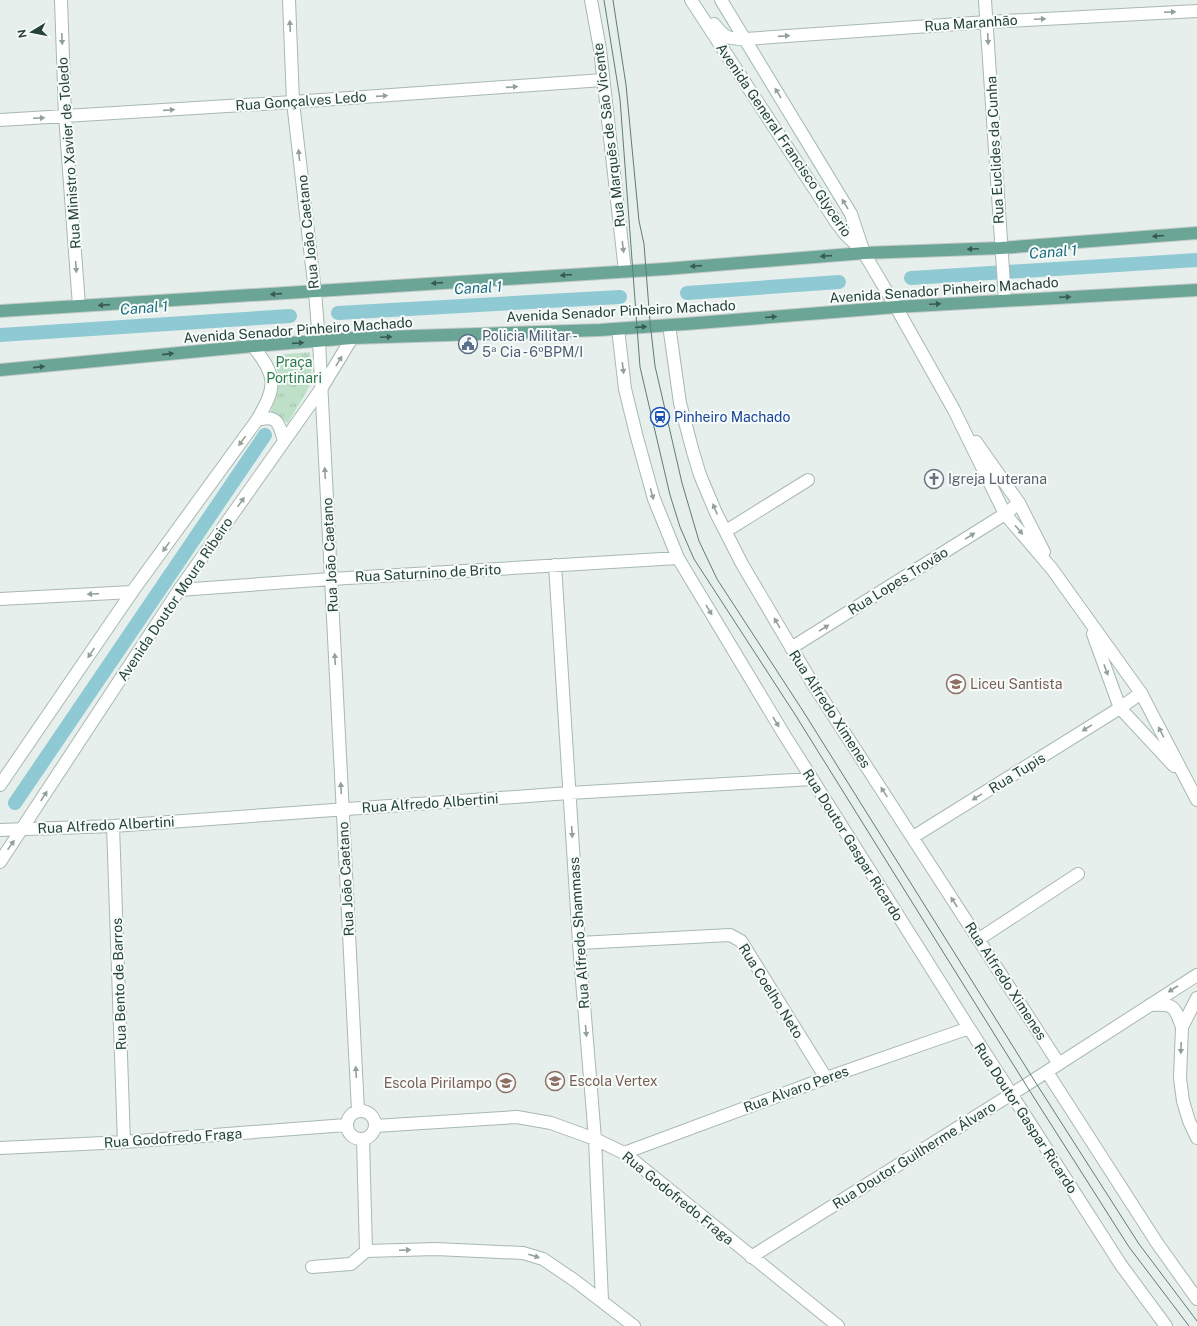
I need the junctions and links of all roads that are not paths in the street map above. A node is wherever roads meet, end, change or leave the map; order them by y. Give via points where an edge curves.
1 (61, 0) edge
2 (289, 0) edge
3 (591, 0) edge
4 (691, 0) edge
5 (695, 0) edge
6 (721, 0) edge
7 (985, 0) edge
8 (1197, 11) edge
9 (987, 22) junction
10 (745, 39) junction
11 (603, 80) junction
12 (293, 102) junction
13 (65, 116) junction
14 (0, 120) edge
15 (1197, 233) edge
16 (1000, 248) junction
17 (864, 253) junction
18 (626, 271) junction
19 (1197, 290) edge
20 (315, 295) junction
21 (1004, 297) junction
22 (79, 306) junction
23 (896, 307) junction
24 (0, 311) edge
25 (669, 325) junction
26 (618, 329) junction
27 (318, 338) junction
28 (352, 338) junction
29 (253, 346) junction
30 (0, 370) edge
31 (321, 389) junction
32 (954, 410) junction
33 (257, 420) junction
34 (284, 440) junction
35 (808, 480) dead end
36 (1019, 503) junction
37 (1005, 514) junction
38 (726, 531) junction
39 (678, 558) junction
40 (555, 565) junction
41 (1052, 569) junction
42 (331, 579) junction
43 (179, 590) junction
44 (132, 592) junction
45 (0, 599) edge
46 (1088, 620) junction
47 (791, 648) junction
48 (1141, 693) junction
49 (1120, 708) junction
50 (1185, 778) junction
51 (812, 779) junction
52 (0, 785) edge
53 (569, 793) junction
54 (1197, 800) edge
55 (342, 809) junction
56 (113, 826) junction
57 (18, 829) junction
58 (0, 830) edge
59 (913, 837) junction
60 (0, 862) edge
61 (1078, 874) dead end
62 (979, 940) junction
63 (579, 943) junction
64 (1197, 974) edge
65 (1197, 998) edge
66 (1150, 1005) junction
67 (1182, 1027) junction
68 (968, 1028) junction
69 (1059, 1064) junction
70 (1047, 1072) junction
71 (826, 1078) junction
72 (1011, 1094) junction
73 (358, 1111) junction
74 (346, 1124) junction
75 (375, 1126) junction
76 (1197, 1138) edge
77 (363, 1139) junction
78 (595, 1139) junction
79 (124, 1142) junction
80 (0, 1148) edge
81 (624, 1153) junction
82 (366, 1251) junction
83 (751, 1257) junction
84 (312, 1267) dead end
85 (1197, 1299) edge
86 (602, 1300) junction
87 (634, 1326) edge
88 (838, 1326) edge
89 (1166, 1326) edge

1 -> 13 street, Rua Ministro Xavier de Toledo
12 -> 2 street, Rua João Caetano
3 - 11 street, Rua Marquês de São Vicente
4 - 17 street, Avenida General Francisco Glycerio via 836,222
5 - 10 street, Rua Maranhão via 725,36
6 - 10 street, Avenida General Francisco Glycerio
7 - 9 street, Rua Euclides da Cunha
9 -> 8 street, Rua Maranhão
10 -> 9 street, Rua Maranhão
9 -> 16 street, Rua Euclides da Cunha
17 -> 10 street, Avenida General Francisco Glycerio via 851,214
12 -> 11 street, Rua Gonçalves Ledo
11 -> 18 street, Rua Marquês de São Vicente
13 -> 12 street, Rua Gonçalves Ledo
20 -> 12 street, Rua João Caetano
14 -> 13 street, Rua Gonçalves Ledo
13 -> 22 street, Rua Ministro Xavier de Toledo
15 -> 16 main road
16 -> 17 main road
16 - 21 street, Rua Euclides da Cunha
17 -> 18 main road
17 - 23 street
18 -> 20 main road
21 -> 19 main road, Avenida Senador Pinheiro Machado
20 -> 22 main road
20 - 27 street, Rua João Caetano
23 -> 21 main road, Avenida Senador Pinheiro Machado
22 - 24 main road
25 -> 23 main road, Avenida Senador Pinheiro Machado
23 - 32 street
26 -> 25 main road, Avenida Senador Pinheiro Machado
38 -> 25 street, Rua Alfredo Ximenes via 700,475 693,452 680,403
28 -> 26 main road, Avenida Senador Pinheiro Machado
26 -> 39 street, Rua Doutor Gaspar Ricardo via 625,389 637,440 654,499
27 - 28 main road, Avenida Senador Pinheiro Machado
29 -> 27 main road, Avenida Senador Pinheiro Machado
27 - 31 street, Rua João Caetano
31 -> 28 street, Avenida Doutor Moura Ribeiro
30 -> 29 main road, Avenida Senador Pinheiro Machado
29 - 33 street via 271,375 271,389
31 - 34 street, Avenida Doutor Moura Ribeiro
42 -> 31 street, Rua João Caetano
32 - 36 street
32 - 37 street
33 - 34 street via 268,417 276,420
33 -> 44 street
43 -> 34 street, Avenida Doutor Moura Ribeiro
35 - 38 street
36 - 37 street, Rua Lopes Trovão
36 - 41 street
37 -> 41 street
47 -> 37 street, Rua Lopes Trovão
47 -> 38 street, Rua Alfredo Ximenes via 742,564
39 - 40 street, Rua Saturnino de Brito
39 -> 51 street, Rua Doutor Gaspar Ricardo
40 - 42 street, Rua Saturnino de Brito
40 - 53 street, Rua Alfredo Shammass
41 - 46 street
42 - 43 street, Rua Saturnino de Brito
55 -> 42 street, Rua João Caetano
57 -> 43 street, Avenida Doutor Moura Ribeiro
44 -> 45 street
44 -> 52 street
46 - 48 street
46 -> 49 street
59 -> 47 street, Rua Alfredo Ximenes
48 - 49 street, Rua Tupis
50 -> 48 street
49 - 50 street
49 -> 59 street, Rua Tupis
50 - 54 street
51 - 53 street, Rua Alfredo Albertini
51 - 68 street, Rua Doutor Gaspar Ricardo
53 - 55 street, Rua Alfredo Albertini
53 -> 63 street, Rua Alfredo Shammass
55 - 56 street, Rua Alfredo Albertini
73 -> 55 street, Rua João Caetano
56 - 57 street, Rua Alfredo Albertini
56 - 79 street, Rua Bento de Barros
57 - 58 street, Rua Alfredo Albertini
60 -> 57 street, Avenida Doutor Moura Ribeiro
62 -> 59 street, Rua Alfredo Ximenes
61 - 62 street
62 - 69 street, Rua Alfredo Ximenes
63 - 71 street, Rua Coelho Neto via 730,935 741,941
63 -> 78 street, Rua Alfredo Shammass
64 -> 66 street, Rua Doutor Guilherme Álvaro
65 - 67 street
66 - 67 street via 1167,1004 1173,1008
66 - 69 street, Rua Doutor Guilherme Álvaro
67 -> 76 street via 1180,1078 1183,1101
68 - 71 street, Rua Alvaro Peres
68 - 72 street, Rua Doutor Gaspar Ricardo
69 - 70 street, Rua Doutor Guilherme Álvaro
70 - 72 street, Rua Doutor Guilherme Álvaro
70 - 85 street
71 - 81 street, Rua Alvaro Peres
72 - 83 street, Rua Doutor Guilherme Álvaro
72 - 89 street, Rua Doutor Gaspar Ricardo via 1121,1265
73 - 74 street via 350,1116
73 - 75 street via 370,1114
74 - 77 street via 351,1136
74 - 79 street, Rua Godofredo Fraga
75 - 77 street via 371,1134
75 - 78 street, Rua Godofredo Fraga via 518,1117 551,1123
77 - 82 street
78 - 81 street, Rua Godofredo Fraga
78 - 86 street, Rua Alfredo Shammass
79 - 80 street, Rua Godofredo Fraga
81 - 83 street, Rua Godofredo Fraga
82 - 84 street via 351,1264
82 -> 86 street via 436,1249 523,1253 543,1259
83 - 88 street, Rua Godofredo Fraga
86 - 87 street

